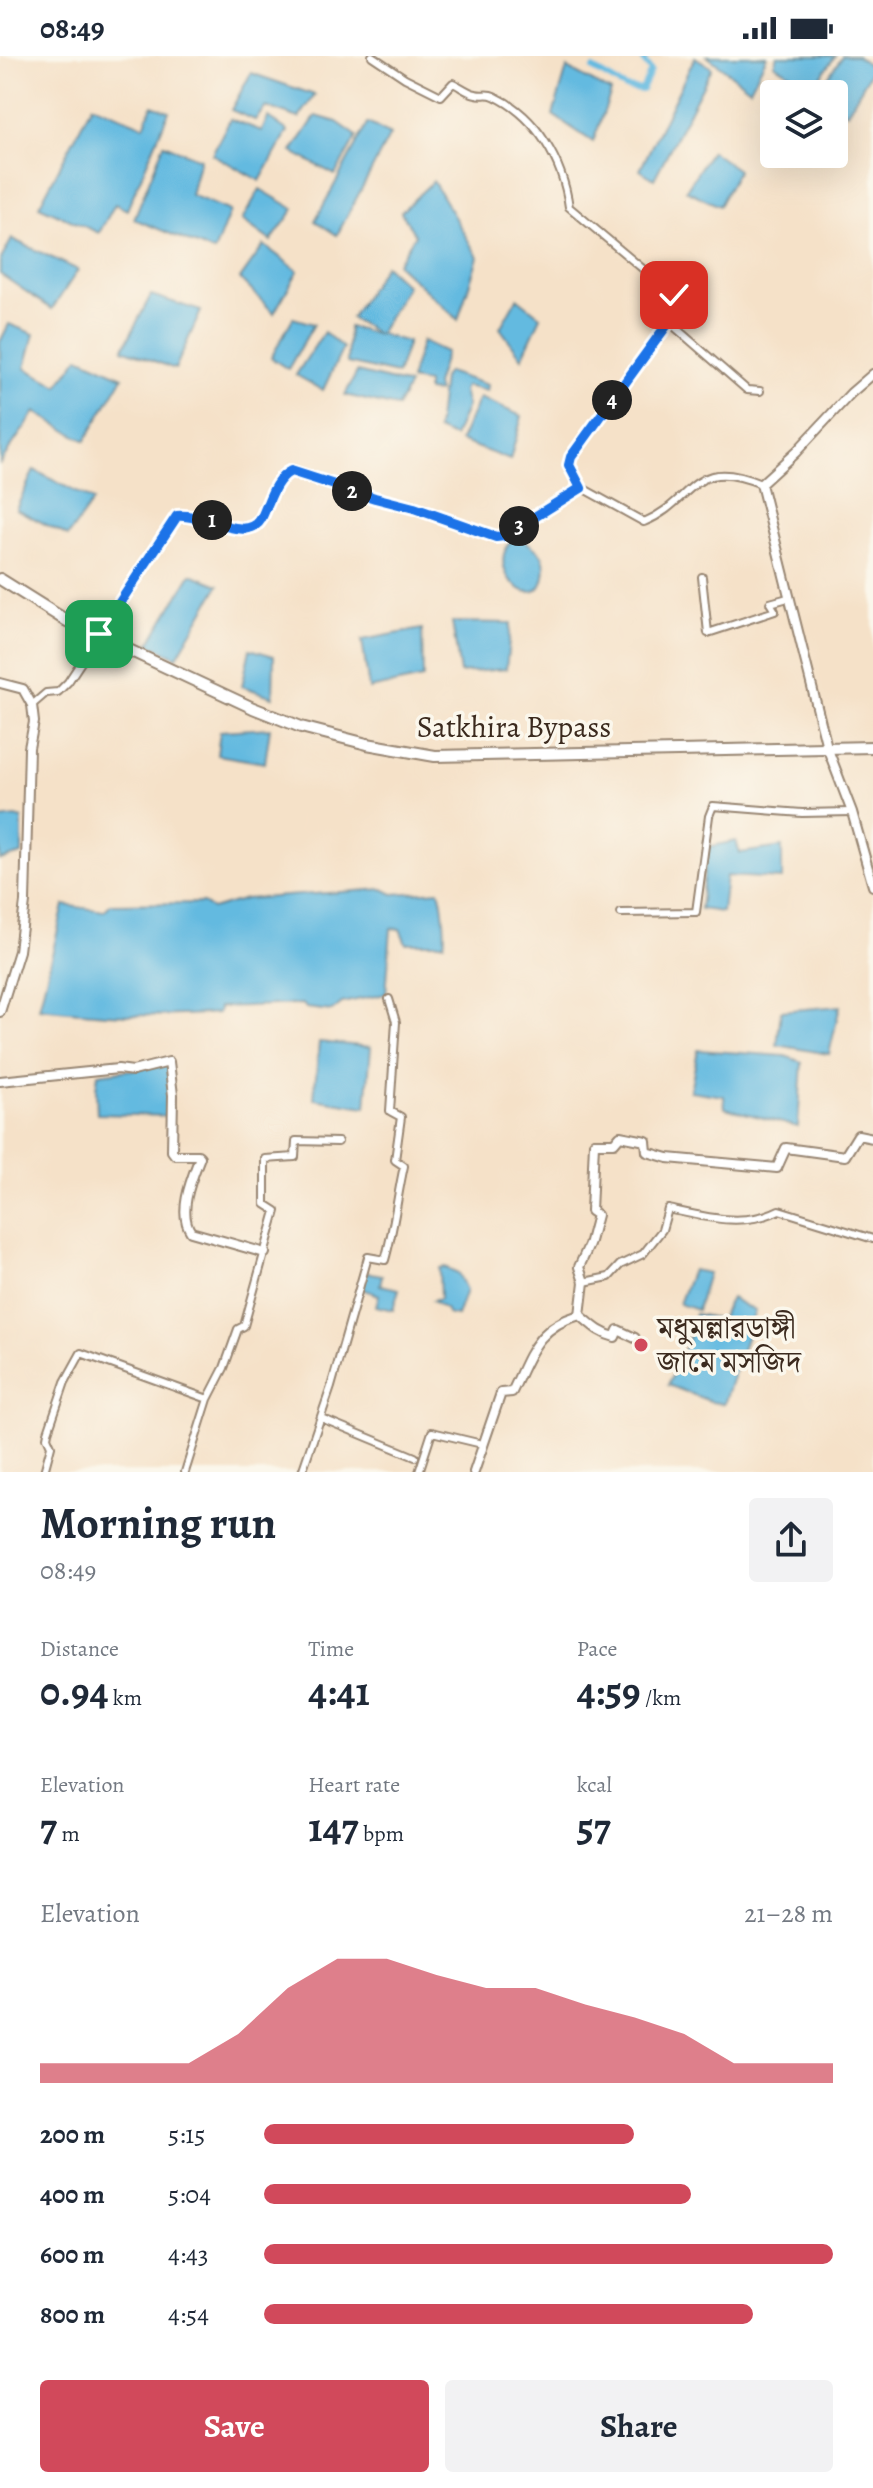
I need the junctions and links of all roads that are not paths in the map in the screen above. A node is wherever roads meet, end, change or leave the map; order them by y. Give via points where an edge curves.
1 (372, 56) edge
2 (669, 322) junction
3 (873, 374) edge
4 (760, 391) dead end
5 (761, 484) junction
6 (581, 488) junction
7 (702, 577) dead end
8 (0, 579) edge
9 (788, 598) junction
10 (99, 634) junction
11 (0, 683) edge
12 (32, 705) junction
13 (827, 747) junction
14 (873, 747) edge
15 (852, 812) junction
16 (873, 886) edge
17 (621, 913) dead end
18 (389, 999) dead end
19 (0, 1012) edge
20 (0, 1081) edge
21 (873, 1138) edge
22 (338, 1142) dead end
23 (873, 1239) edge
24 (265, 1253) junction
25 (584, 1282) junction
26 (580, 1315) junction
27 (635, 1338) dead end
28 (208, 1399) junction
29 (321, 1418) junction
30 (480, 1455) junction
31 (415, 1457) dead end
32 (44, 1472) edge
33 (185, 1472) edge
34 (302, 1472) edge
35 (419, 1472) edge
36 (474, 1472) edge

1 - 2 street via 441,96 453,83 475,95 491,94 515,109 548,145 569,207 674,295 664,314
2 - 4 street via 747,390
2 - 6 street via 571,457 569,465
3 - 5 street
5 - 6 street via 716,474 644,522
5 - 9 street
6 - 10 street via 496,537 291,471 276,485 259,523 249,529 177,516
7 - 9 street via 708,633 775,611 770,603
8 - 10 highway, Satkhira Bypass via 67,621
9 - 13 street
10 - 12 street via 58,692 46,693
10 - 13 highway, Satkhira Bypass via 301,727 435,756
11 - 12 street via 23,689
12 - 19 street via 25,902 19,951
13 - 14 highway, Satkhira Bypass
13 - 15 street
15 - 16 street
15 - 17 street via 713,806 696,912
18 - 29 street via 396,1022 390,1111 401,1117 395,1160 404,1166 394,1228 385,1260 368,1257
20 - 24 street via 133,1071 169,1062 172,1151 200,1157 191,1180 187,1227
21 - 25 street via 858,1135 845,1156 786,1148 777,1168 668,1158 647,1152 646,1141 620,1136 614,1143 594,1143 591,1211 597,1215 579,1267
22 - 24 street via 296,1141 295,1157 265,1159 265,1204 276,1211
23 - 25 street via 779,1210 755,1220 668,1209 662,1230 643,1254 609,1277
24 - 28 street via 244,1326 238,1329
25 - 26 street
26 - 27 street via 605,1335 615,1337 618,1330
26 - 30 street via 565,1319 535,1342 512,1392 501,1393
28 - 32 street via 81,1353 48,1432 51,1446
28 - 33 street
29 - 31 street
29 - 34 street
30 - 35 street via 482,1444 432,1432
30 - 36 street

